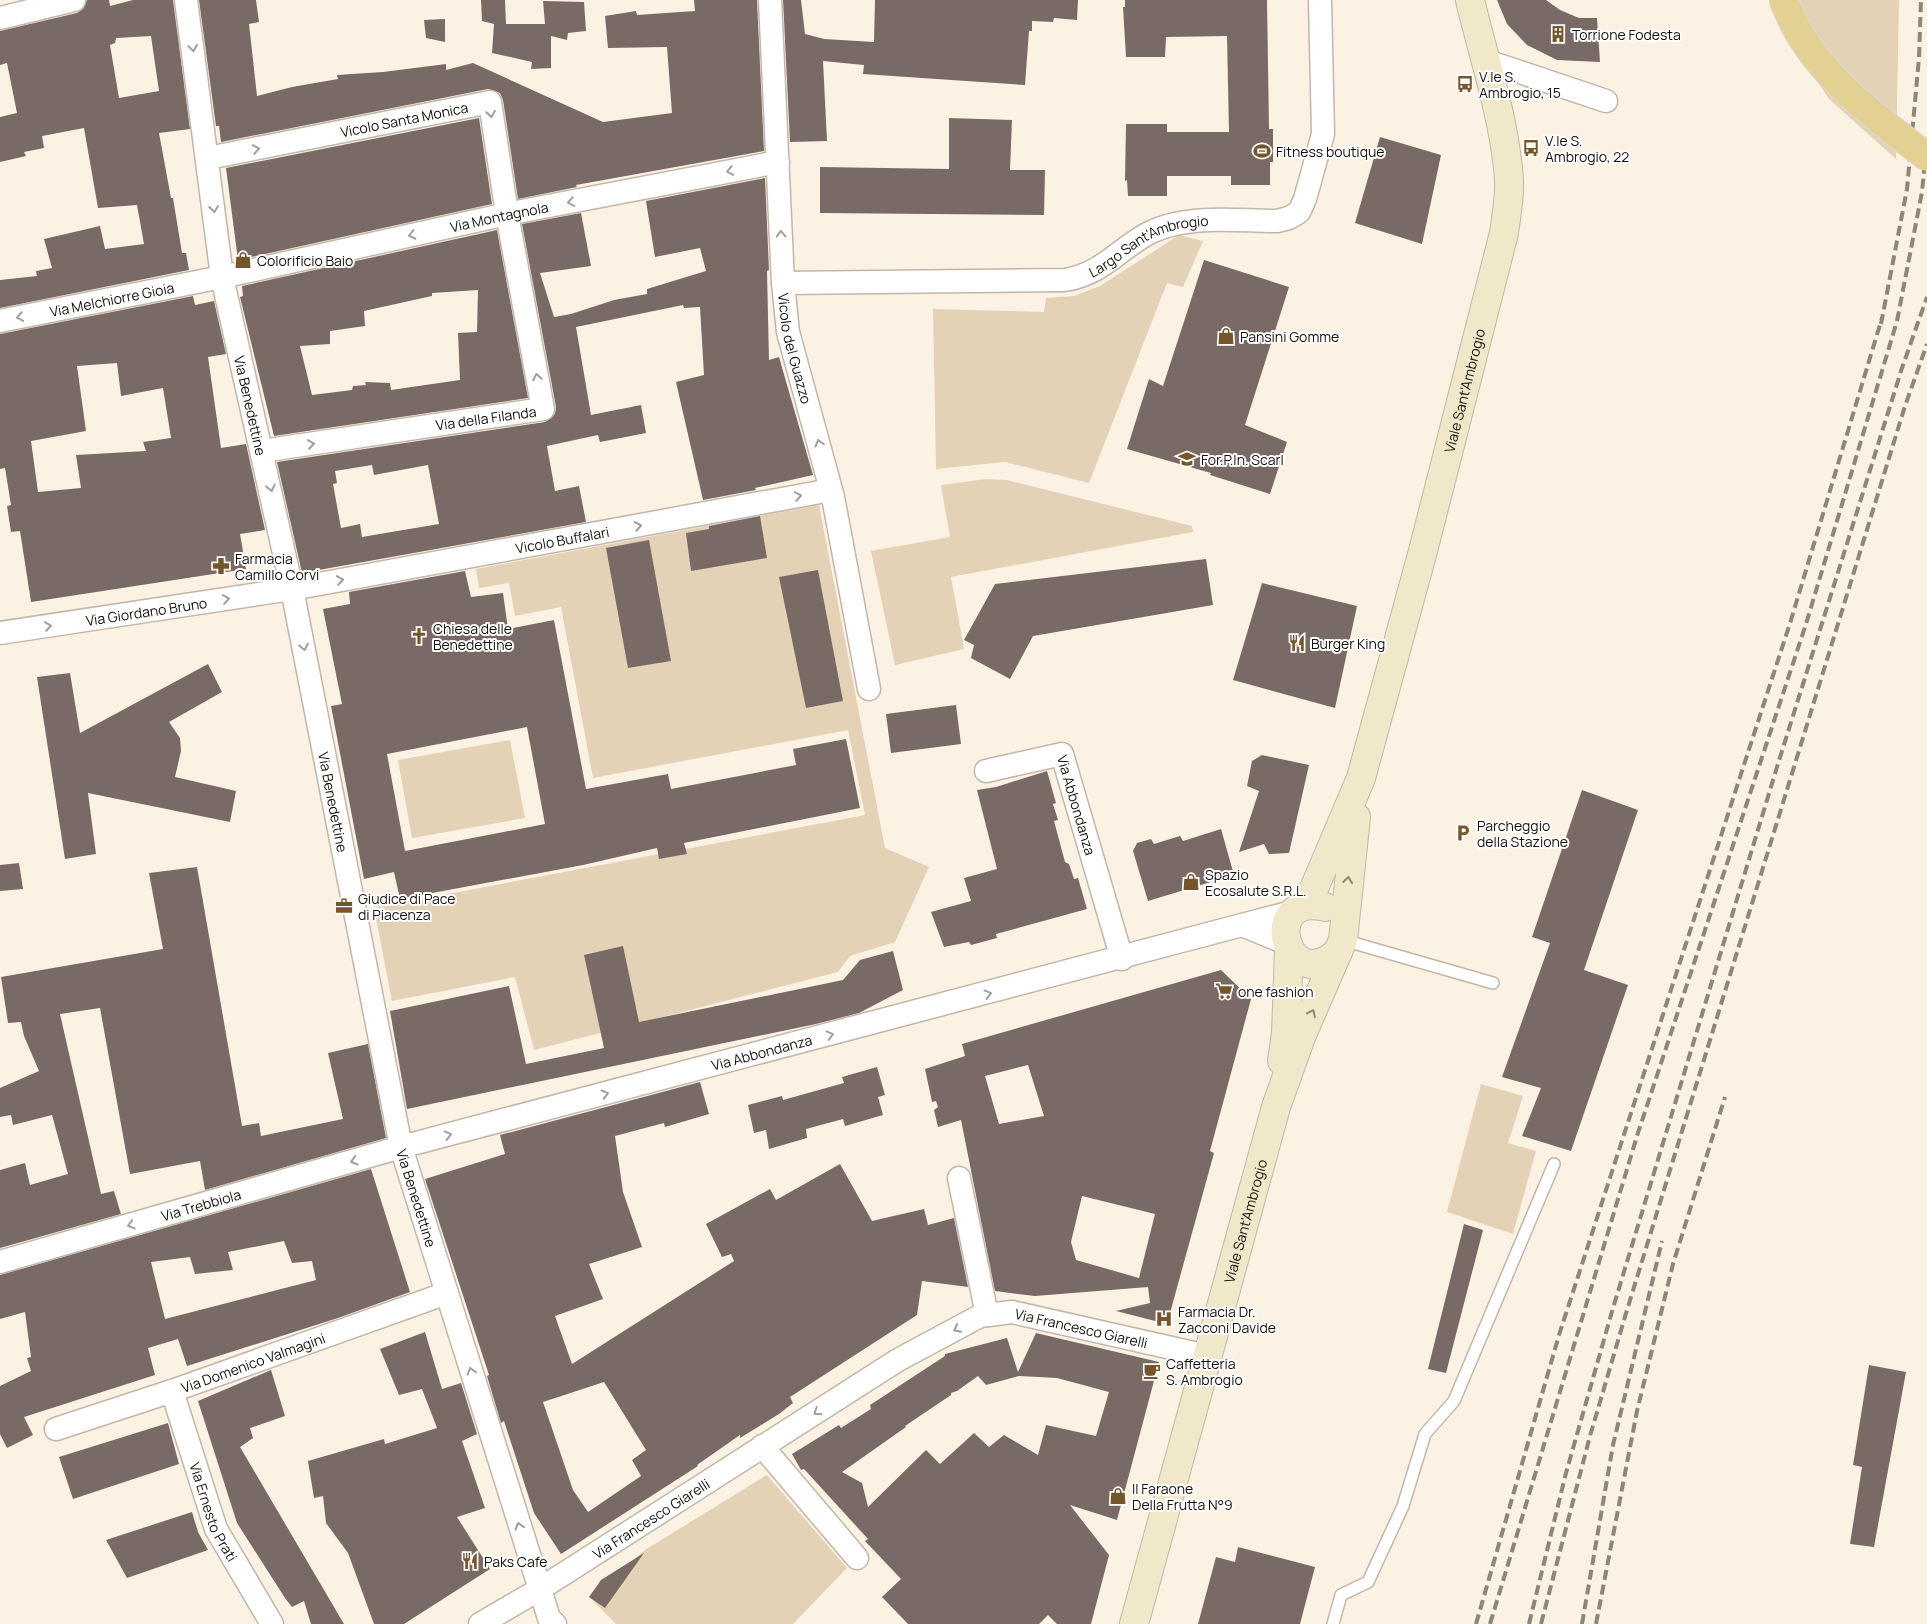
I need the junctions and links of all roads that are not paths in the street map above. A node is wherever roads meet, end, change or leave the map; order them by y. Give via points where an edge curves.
1 (74, 0) edge
2 (186, 0) edge
3 (770, 0) edge
4 (1320, 0) edge
5 (1470, 0) edge
6 (1782, 0) edge
7 (0, 18) edge
8 (1484, 60) junction
9 (1606, 100) dead end
10 (1927, 157) edge
11 (208, 158) junction
12 (778, 162) junction
13 (507, 214) junction
14 (222, 277) junction
15 (783, 283) junction
16 (0, 321) edge
17 (262, 451) junction
18 (831, 490) junction
19 (292, 589) junction
20 (0, 633) edge
21 (869, 689) dead end
22 (986, 771) dead end
23 (1361, 778) junction
24 (1301, 908) junction
25 (1242, 925) junction
26 (1341, 940) junction
27 (1287, 946) junction
28 (1122, 959) junction
29 (1493, 983) dead end
30 (1276, 1107) junction
31 (401, 1148) junction
32 (1554, 1164) dead end
33 (959, 1178) dead end
34 (0, 1262) edge
35 (447, 1294) junction
36 (986, 1315) junction
37 (1207, 1356) junction
38 (172, 1391) junction
39 (56, 1429) dead end
40 (762, 1446) junction
41 (857, 1558) dead end
42 (540, 1589) junction
43 (272, 1624) edge
44 (480, 1624) edge
45 (555, 1624) edge
46 (1134, 1624) edge
47 (1333, 1624) edge

1 - 7 street
2 -> 11 street, Via Benedettine
3 - 12 street, Vicolo del Guazzo
4 - 15 street, Largo Sant'Ambrogio via 1323,134 1305,199 1299,212 1289,218 1170,225 1149,233 1082,278
5 - 8 main road, Viale Sant'Ambrogio
6 - 10 main road, bridge via 1801,37 1826,70 1860,105
8 - 9 street
8 - 23 main road, Viale Sant'Ambrogio via 1508,169 1509,198 1504,233
11 -> 13 street, Vicolo Santa Monica via 490,102
11 -> 14 street, Via Benedettine
12 -> 13 street, Via Montagnola
15 -> 12 street, Vicolo del Guazzo
13 -> 14 street, Via Montagnola
17 -> 13 street, Via della Filanda via 543,409
14 -> 16 street, Via Melchiorre Gioia
14 - 17 street, Via Benedettine
18 -> 15 street, Vicolo del Guazzo via 788,332
17 -> 19 street, Via Benedettine
19 -> 18 street, Vicolo Buffalari
18 - 21 street, Vicolo del Guazzo
20 -> 19 street, Via Giordano Bruno
19 -> 31 street, Via Benedettine
22 - 28 street, Via Abbondanza via 1062,754
23 - 24 main road, Viale Sant'Ambrogio
26 -> 23 main road, Viale Sant'Ambrogio
24 - 25 street, Via Abbondanza
24 - 26 main road via 1326,907 1334,912
24 - 27 main road, Viale Sant'Ambrogio via 1286,925
25 - 27 street
25 - 28 street, Via Abbondanza
26 - 27 main road via 1322,963 1302,961
26 - 29 lane
30 -> 26 main road, Viale Sant'Ambrogio
27 - 30 main road, Viale Sant'Ambrogio via 1286,1033
31 -> 28 street, Via Abbondanza
30 - 37 main road, Viale Sant'Ambrogio
31 -> 34 street, Via Trebbiola
31 - 35 street, Via Benedettine
32 - 47 lane via 1454,1401 1425,1434 1403,1506 1368,1582 1341,1595
33 - 36 street
35 - 38 street, Via Domenico Valmagini
42 -> 35 street, Via Benedettine
36 - 37 street, Via Francesco Giarelli via 1012,1312
36 -> 40 street, Via Francesco Giarelli via 898,1360
37 - 46 main road, Viale Sant'Ambrogio
38 - 39 street, Via Domenico Valmagini
38 - 43 street, Via Ernesto Prati via 216,1529
40 - 41 street
40 - 42 street, Via Francesco Giarelli
42 - 44 street, Via Francesco Giarelli
42 - 45 street, Via Benedettine via 549,1618

